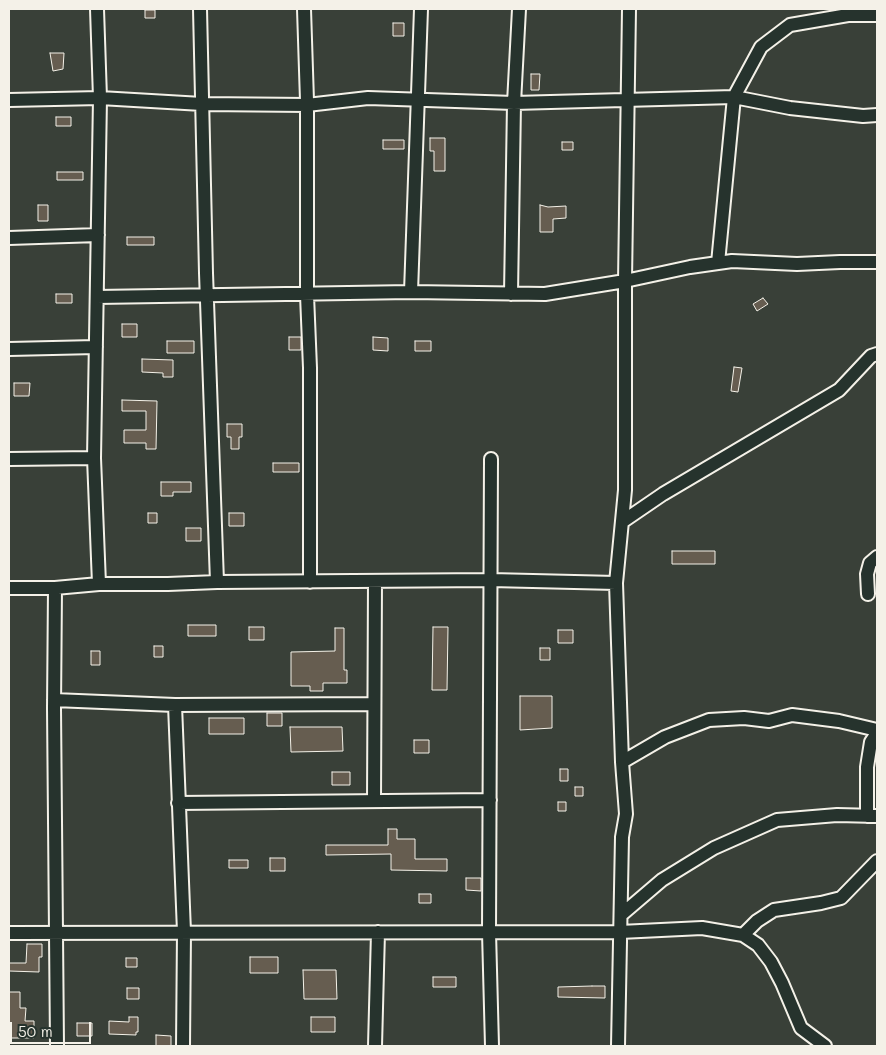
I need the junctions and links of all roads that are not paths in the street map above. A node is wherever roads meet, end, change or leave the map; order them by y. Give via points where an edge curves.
1 (97, 9) edge
2 (200, 9) edge
3 (304, 9) edge
4 (421, 9) edge
5 (519, 9) edge
6 (629, 9) edge
7 (877, 15) edge
8 (734, 97) junction
9 (100, 98) junction
10 (417, 99) junction
11 (628, 99) junction
12 (9, 100) edge
13 (514, 103) junction
14 (202, 104) junction
15 (307, 105) junction
16 (877, 114) edge
17 (98, 235) junction
18 (9, 238) edge
19 (877, 262) edge
20 (718, 263) junction
21 (625, 281) junction
22 (411, 292) junction
23 (512, 294) junction
24 (307, 295) junction
25 (207, 296) junction
26 (97, 297) junction
27 (96, 347) junction
28 (9, 349) edge
29 (877, 354) edge
30 (94, 458) junction
31 (9, 459) edge
32 (491, 459) dead end
33 (622, 522) junction
34 (877, 557) edge
35 (491, 580) junction
36 (375, 581) junction
37 (217, 582) junction
38 (310, 582) junction
39 (616, 583) junction
40 (99, 584) junction
41 (9, 588) edge
42 (55, 588) junction
43 (868, 594) dead end
44 (54, 700) junction
45 (374, 704) junction
46 (176, 705) junction
47 (877, 732) edge
48 (622, 762) junction
49 (490, 800) junction
50 (374, 801) junction
51 (178, 802) junction
52 (872, 816) edge
53 (877, 861) edge
54 (621, 915) junction
55 (184, 932) junction
56 (378, 932) junction
57 (489, 932) junction
58 (620, 932) junction
59 (9, 933) edge
60 (56, 933) junction
61 (743, 935) junction
62 (57, 1046) edge
63 (183, 1046) edge
64 (375, 1046) edge
65 (492, 1046) edge
66 (618, 1046) edge
67 (825, 1046) edge

1 - 9 street
2 - 14 street
3 - 15 street
4 - 10 street
5 - 13 street
6 - 11 street
7 - 8 street via 848,15 790,25 761,47
8 - 11 street
8 - 16 street via 790,108 863,116
8 - 20 street
9 - 12 street
9 - 14 street
9 - 17 street
10 - 13 street
10 - 15 street via 368,98
10 - 22 street
11 - 13 street
11 - 21 street
13 - 23 street
14 - 15 street
14 - 25 street
15 - 24 street
17 - 18 street
17 - 26 street
19 - 20 street via 797,264 732,260
20 - 21 street
21 - 23 street via 545,294
21 - 33 street via 625,490
22 - 23 street
22 - 24 street
24 - 25 street
24 - 38 street
25 - 26 street
25 - 37 street
26 - 27 street
27 - 28 street
27 - 30 street
29 - 33 street via 870,356 838,390 663,494
30 - 31 street
30 - 40 street
32 - 35 street
33 - 39 street
34 - 43 street via 870,563 867,574
35 - 36 street
35 - 39 street
35 - 49 street
36 - 38 street
36 - 45 street
37 - 38 street
37 - 40 street
39 - 48 street
40 - 42 street
41 - 42 street
42 - 44 street
44 - 46 street
44 - 60 street
45 - 46 street
45 - 50 street
46 - 51 street
47 - 48 street via 839,721 792,715 769,721 744,718 709,720 665,737
47 - 52 street via 871,742 867,767
48 - 54 street via 626,814 622,837
49 - 50 street
49 - 57 street
50 - 51 street
51 - 55 street
52 - 54 street via 777,820 714,848 662,880
53 - 61 street via 841,898 774,910
54 - 58 street
55 - 56 street
55 - 60 street
55 - 63 street
56 - 57 street
56 - 64 street
57 - 58 street
57 - 65 street
58 - 61 street via 702,928
58 - 66 street
59 - 60 street
60 - 62 street
61 - 67 street via 758,945 771,962 801,1028

